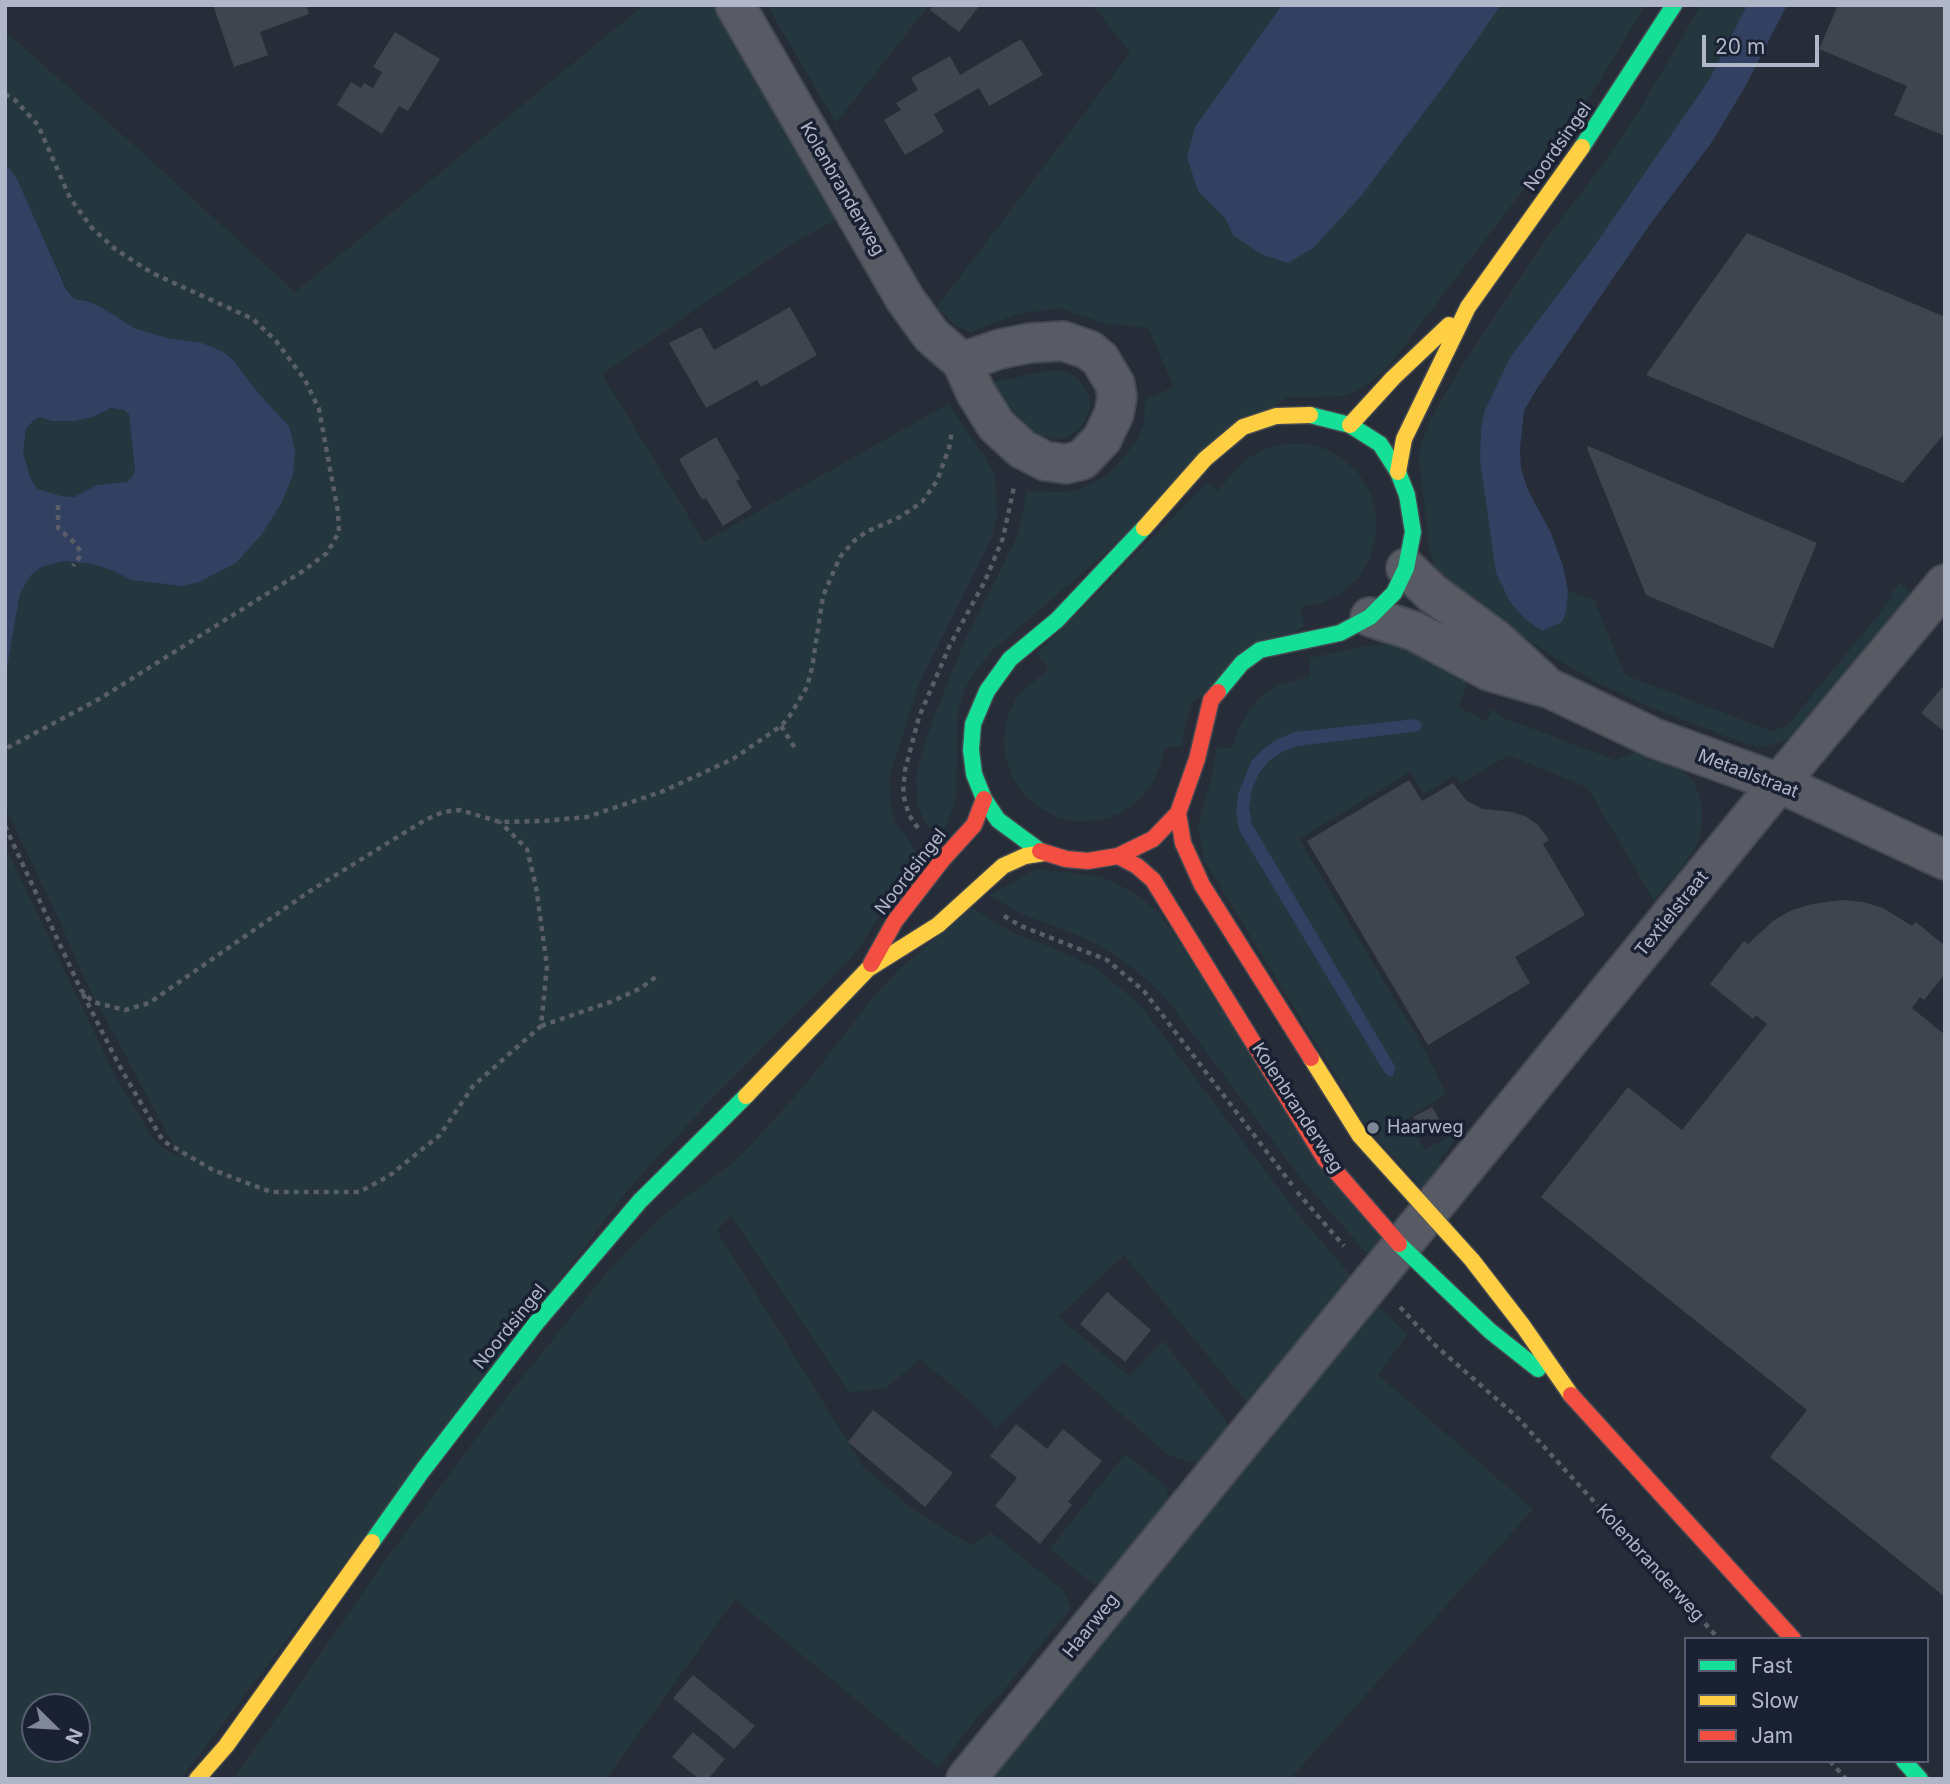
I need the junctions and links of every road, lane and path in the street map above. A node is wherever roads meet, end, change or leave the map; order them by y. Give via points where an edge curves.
1 (736, 5) edge
2 (1674, 5) edge
3 (5, 94) edge
4 (1468, 307) junction
5 (962, 362) dead end
6 (1350, 425) junction
7 (952, 428) dead end
8 (1398, 472) junction
9 (58, 505) dead end
10 (73, 566) dead end
11 (1406, 568) junction
12 (1945, 584) edge
13 (1370, 617) junction
14 (1551, 689) junction
15 (781, 726) junction
16 (796, 748) dead end
17 (5, 749) edge
18 (1779, 783) junction
19 (984, 799) junction
20 (1178, 813) junction
21 (500, 822) junction
22 (5, 826) edge
23 (1044, 853) junction
24 (1118, 856) junction
25 (1945, 860) edge
26 (869, 969) junction
27 (657, 976) dead end
28 (82, 990) junction
29 (541, 1026) junction
30 (1430, 1212) junction
31 (1402, 1247) junction
32 (1375, 1279) junction
33 (1569, 1393) junction
34 (1717, 1637) edge
35 (1791, 1637) edge
36 (226, 1746) junction
37 (1832, 1763) edge
38 (1906, 1763) edge
39 (197, 1779) edge
40 (209, 1779) edge
41 (966, 1779) edge
42 (1846, 1779) edge
43 (1920, 1779) edge

1 - 5 street, Kolenbranderweg via 905,299 931,335
2 - 4 main road, Noordsingel via 1562,177
3 - 17 path via 38,125 69,198 92,228 152,273 253,320 276,341 305,380 319,409 339,532 327,554 303,571 102,698
4 - 6 main road, Noordsingel
4 - 8 main road, Noordsingel via 1404,439
6 - 8 main road via 1380,444
6 - 19 main road via 1311,415 1276,416 1243,427 1205,459 1057,620 1010,659 987,691 973,724 971,750
7 - 15 path via 940,473 922,502 866,532 840,556 823,596 807,687
8 - 11 main road via 1413,532
9 - 10 path via 58,528 80,551
11 - 13 main road via 1394,593
11 - 14 street, Metaalstraat
12 - 18 street, Textielstraat
13 - 14 street, Metaalstraat via 1413,631 1489,671
13 - 20 main road via 1340,633 1260,650 1242,663 1211,700 1198,759
14 - 18 street, Metaalstraat via 1654,738
15 - 16 path
15 - 21 path via 733,759 626,805 587,817
18 - 25 street, Metaalstraat
18 - 30 street, Textielstraat
19 - 23 main road via 998,820
19 - 26 main road, Noordsingel via 974,825 895,921
20 - 24 main road via 1153,839
20 - 30 main road, Kolenbranderweg via 1183,843 1202,885 1300,1042 1360,1136
21 - 28 path via 460,810 425,820 310,891 149,1003 125,1010 114,1008 93,1002
21 - 29 path via 527,849 536,887 547,966
22 - 28 path
23 - 24 main road via 1087,861
23 - 26 main road, Noordsingel via 1003,866 938,925
24 - 31 main road, Kolenbranderweg via 1153,880 1325,1159
26 - 36 main road, Noordsingel via 640,1201 537,1322 423,1469
27 - 29 path via 612,1001
28 - 29 path via 163,1141 213,1170 271,1192 359,1192 389,1176 440,1135 473,1086
30 - 31 street, Textielstraat
30 - 33 main road, Kolenbranderweg via 1497,1293
31 - 32 street, Haarweg
31 - 33 main road, Kolenbranderweg via 1490,1331
32 - 34 path, Kolenbranderweg via 1436,1346 1516,1416
32 - 41 street, Haarweg
33 - 35 main road, Kolenbranderweg
36 - 39 main road, Noordsingel
36 - 40 main road, Noordsingel
37 - 42 path
38 - 43 main road

